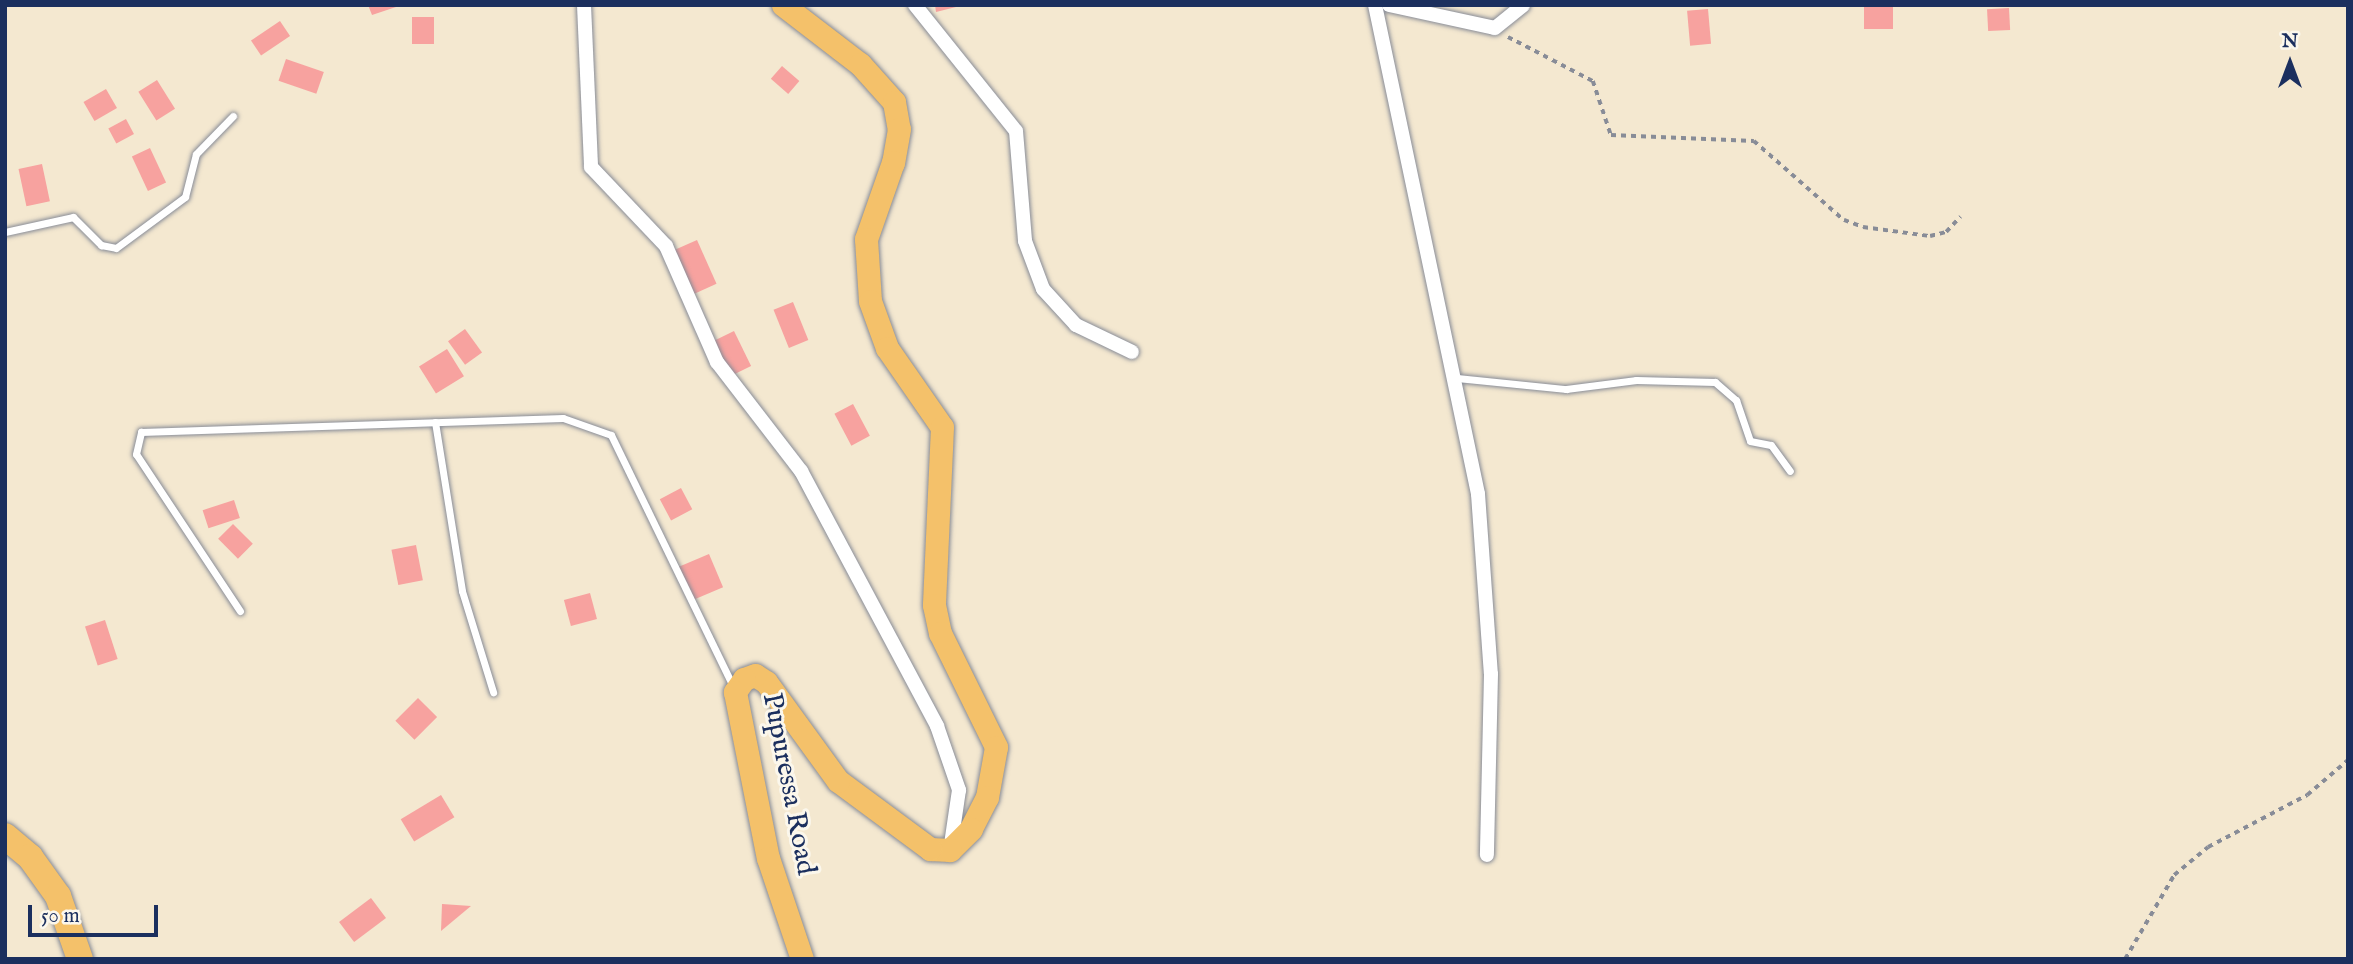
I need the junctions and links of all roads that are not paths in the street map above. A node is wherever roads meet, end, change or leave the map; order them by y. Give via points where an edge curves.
1 (584, 5) edge
2 (783, 5) edge
3 (915, 5) edge
4 (1376, 5) edge
5 (1389, 5) edge
6 (1523, 5) edge
7 (233, 116) dead end
8 (5, 232) edge
9 (1132, 352) dead end
10 (1457, 378) junction
11 (435, 422) junction
12 (1790, 471) dead end
13 (240, 611) dead end
14 (493, 692) dead end
15 (735, 692) junction
16 (5, 836) edge
17 (950, 850) junction
18 (1487, 855) dead end
19 (80, 959) edge
20 (802, 959) edge

1 - 17 street via 591,167 666,247 717,362 801,471 937,726 959,790
2 - 17 main road via 860,64 894,102 899,129 893,162 866,239 870,301 887,348 942,427 934,605 940,633 996,747 987,797 971,829
3 - 9 street via 1016,131 1025,241 1043,289 1076,325
4 - 10 street
5 - 6 street via 1495,28
7 - 8 lane via 196,154 185,197 116,248 101,245 73,217
10 - 12 lane via 1566,389 1636,380 1716,382 1736,400 1749,441 1771,445
10 - 18 street via 1478,494 1491,674
11 - 13 lane via 141,432 136,454
11 - 14 lane via 462,591
11 - 15 lane via 563,418 611,435
15 - 17 main road, Pupuressa Road via 744,679 755,675 766,681 838,781 922,846
15 - 20 main road, Pupuressa Road via 768,858
16 - 19 highway via 30,857 58,896

